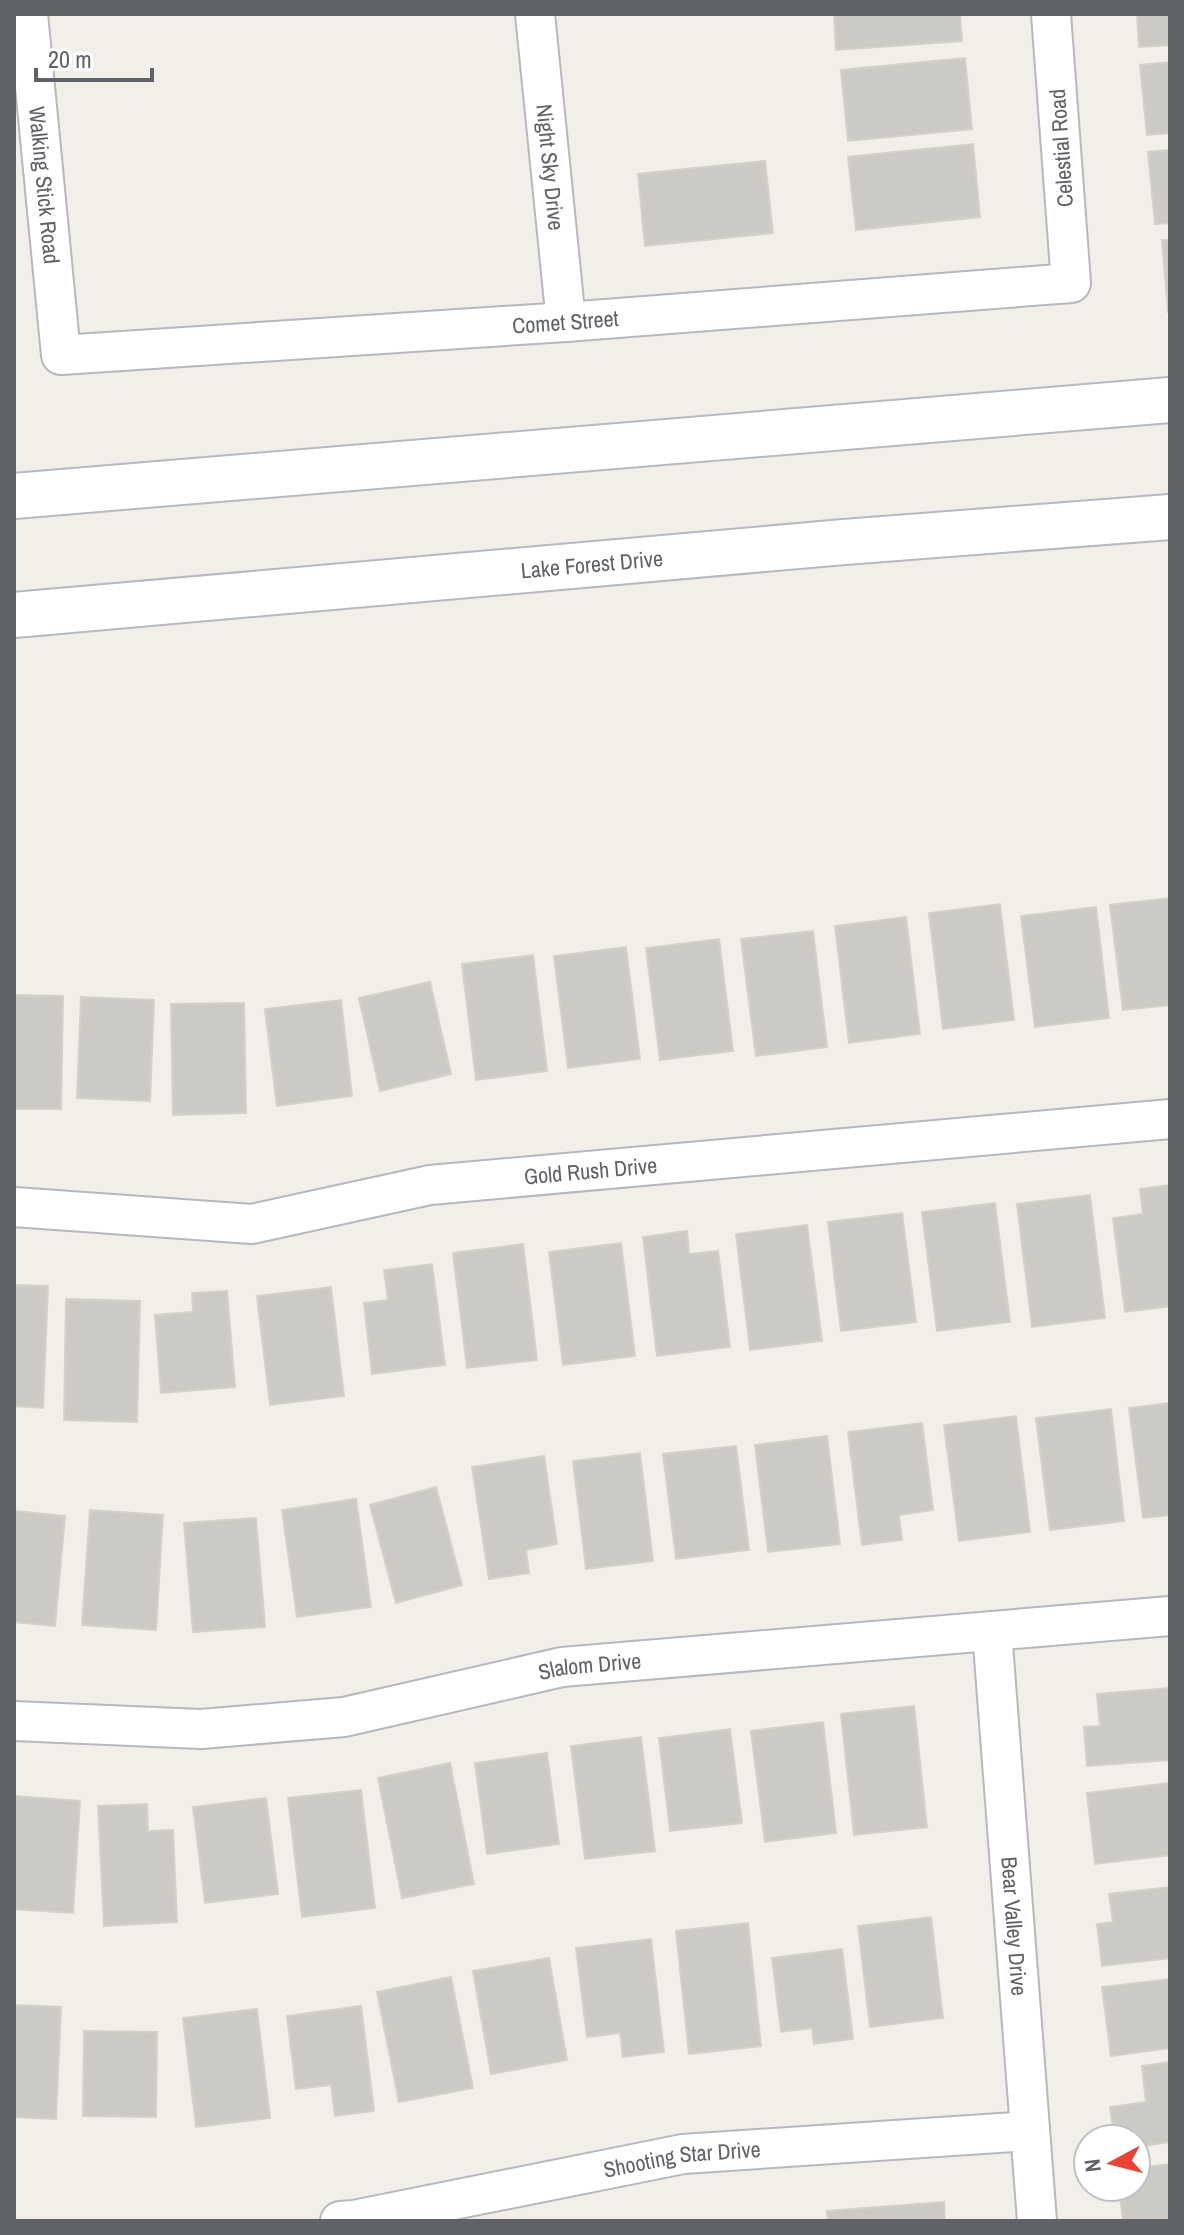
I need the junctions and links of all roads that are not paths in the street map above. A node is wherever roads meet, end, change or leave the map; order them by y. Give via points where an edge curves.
1 (28, 14) edge
2 (535, 14) edge
3 (1051, 14) edge
4 (1071, 283) joint
5 (566, 322) junction
6 (61, 355) joint
7 (1170, 400) edge
8 (14, 496) edge
9 (1170, 517) edge
10 (14, 615) edge
11 (1170, 1119) edge
12 (14, 1207) edge
13 (1170, 1616) edge
14 (992, 1631) junction
15 (14, 1721) edge
16 (1030, 2131) junction
17 (472, 2209) edge
18 (340, 2221) edge
19 (1037, 2221) edge

1 - 6 street, Walking Stick Road
2 - 5 street, Night Sky Drive
3 - 4 street, Celestial Road
4 - 5 street, Comet Street
5 - 6 street, Comet Street
7 - 8 main road
9 - 10 main road, Lake Forest Drive
11 - 12 street, Gold Rush Drive via 430,1185 252,1224
13 - 14 street, Slalom Drive
14 - 15 street, Slalom Drive via 562,1667 344,1717 201,1729
14 - 16 street, Bear Valley Drive
16 - 17 street, Shooting Star Drive via 683,2154
16 - 19 street, Bear Valley Drive
17 - 18 street, Shooting Star Drive

